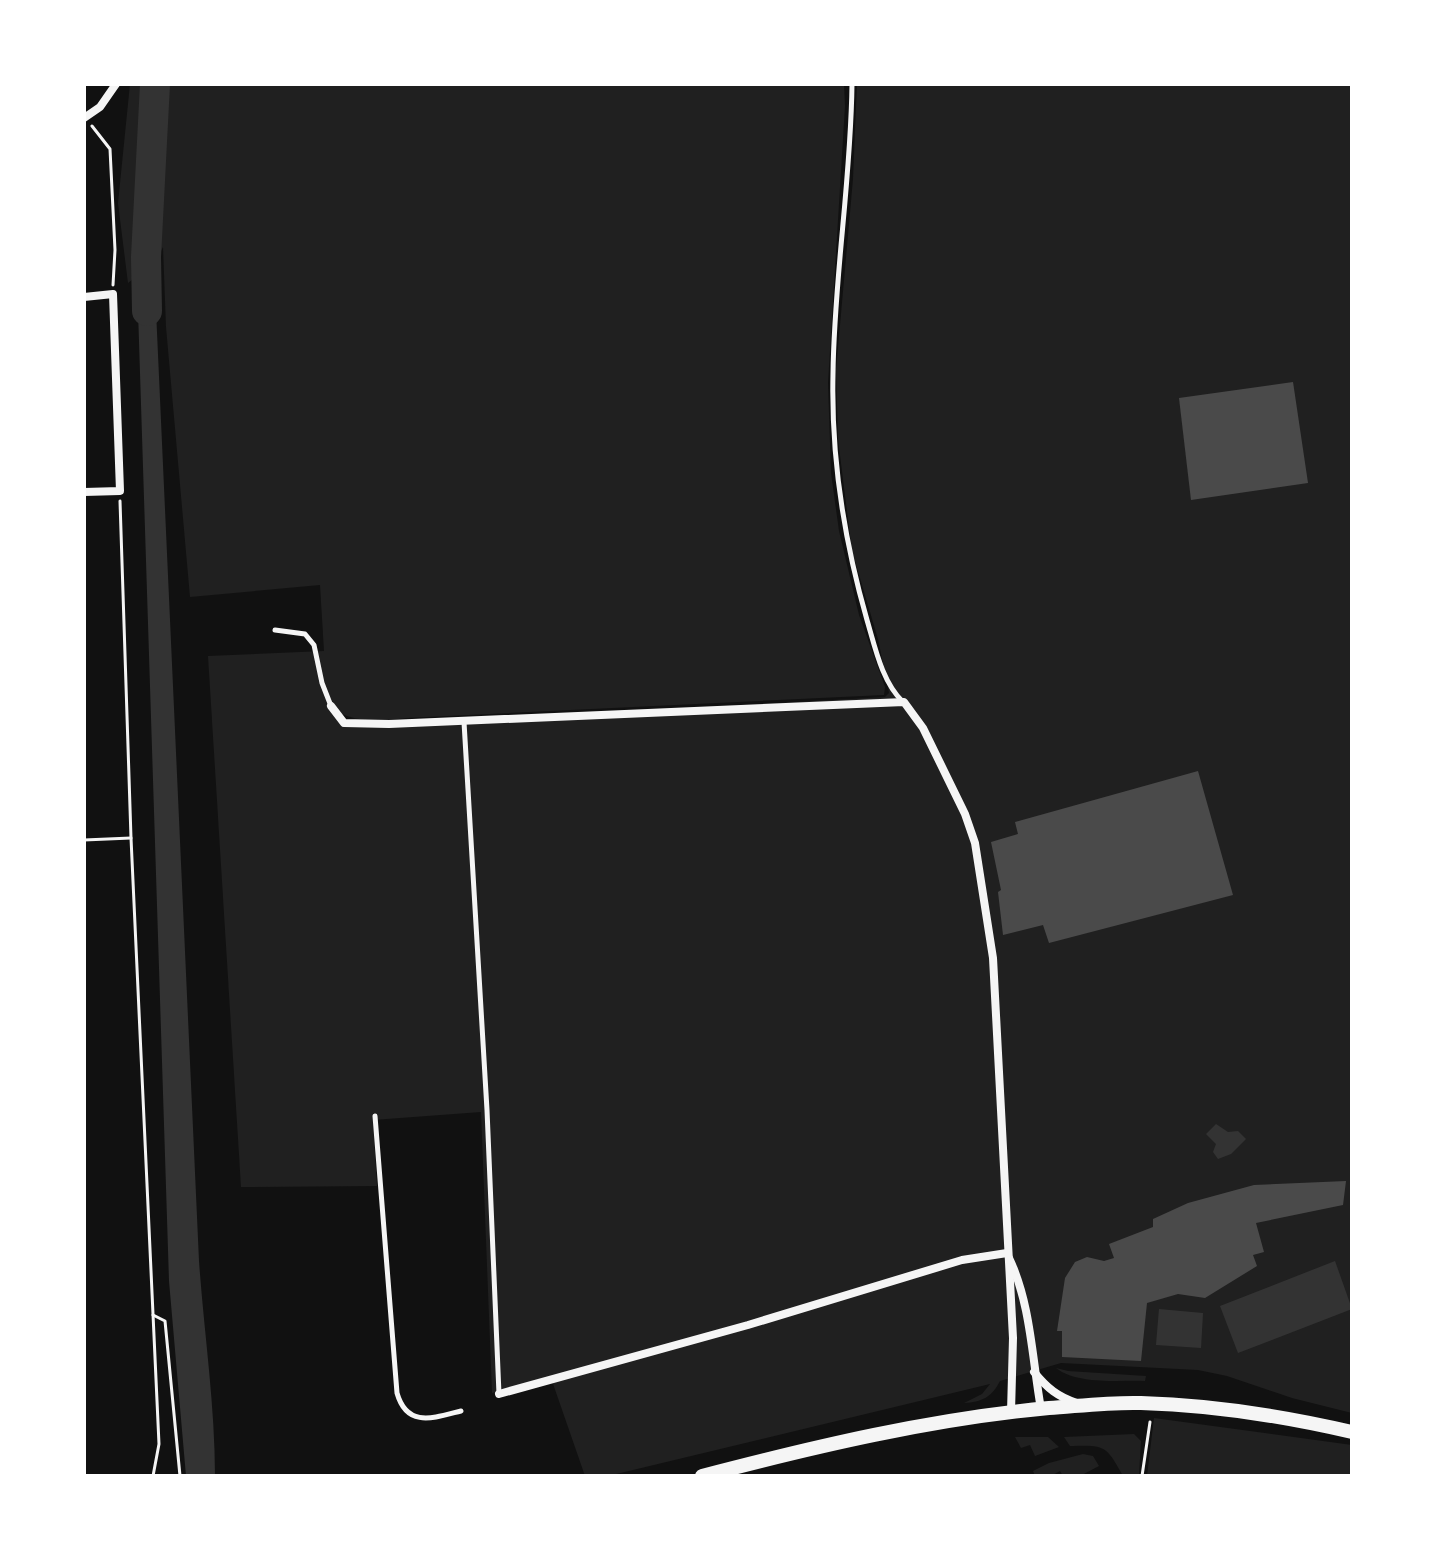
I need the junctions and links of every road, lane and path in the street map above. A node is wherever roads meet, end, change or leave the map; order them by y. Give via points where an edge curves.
1 (116, 84) edge
2 (852, 84) edge
3 (84, 118) edge
4 (113, 294) junction
5 (84, 297) edge
6 (120, 491) junction
7 (84, 492) edge
8 (275, 630) dead end
9 (904, 702) junction
10 (331, 706) joint
11 (464, 721) junction
12 (131, 838) junction
13 (84, 840) edge
14 (375, 1116) dead end
15 (1007, 1253) junction
16 (153, 1315) junction
17 (1034, 1371) junction
18 (499, 1394) joint
19 (1084, 1405) junction
20 (1041, 1409) junction
21 (461, 1411) dead end
22 (1011, 1412) junction
23 (1150, 1422) dead end
24 (1352, 1432) edge
25 (153, 1476) edge
26 (180, 1476) edge
27 (702, 1476) edge
28 (1142, 1476) edge

1 - 3 street via 100,107
2 - 9 lane via 832,375 837,474 850,554 873,640 894,693
3 - 4 path via 110,149
4 - 5 street
4 - 6 street
6 - 7 street
6 - 12 path
8 - 10 lane via 305,634 314,645
9 - 11 street
9 - 15 street via 923,728 975,843 993,958
10 - 11 street via 344,723
11 - 18 lane
12 - 13 path
12 - 16 path
14 - 21 lane via 397,1393 413,1416
15 - 17 street via 1024,1300
15 - 18 street via 962,1260
15 - 22 street
16 - 25 path via 159,1444
16 - 26 path via 165,1321
17 - 19 street via 1062,1398
17 - 20 street
19 - 20 main road
19 - 24 main road via 1224,1408
20 - 22 main road
22 - 27 main road via 905,1427
23 - 28 path

